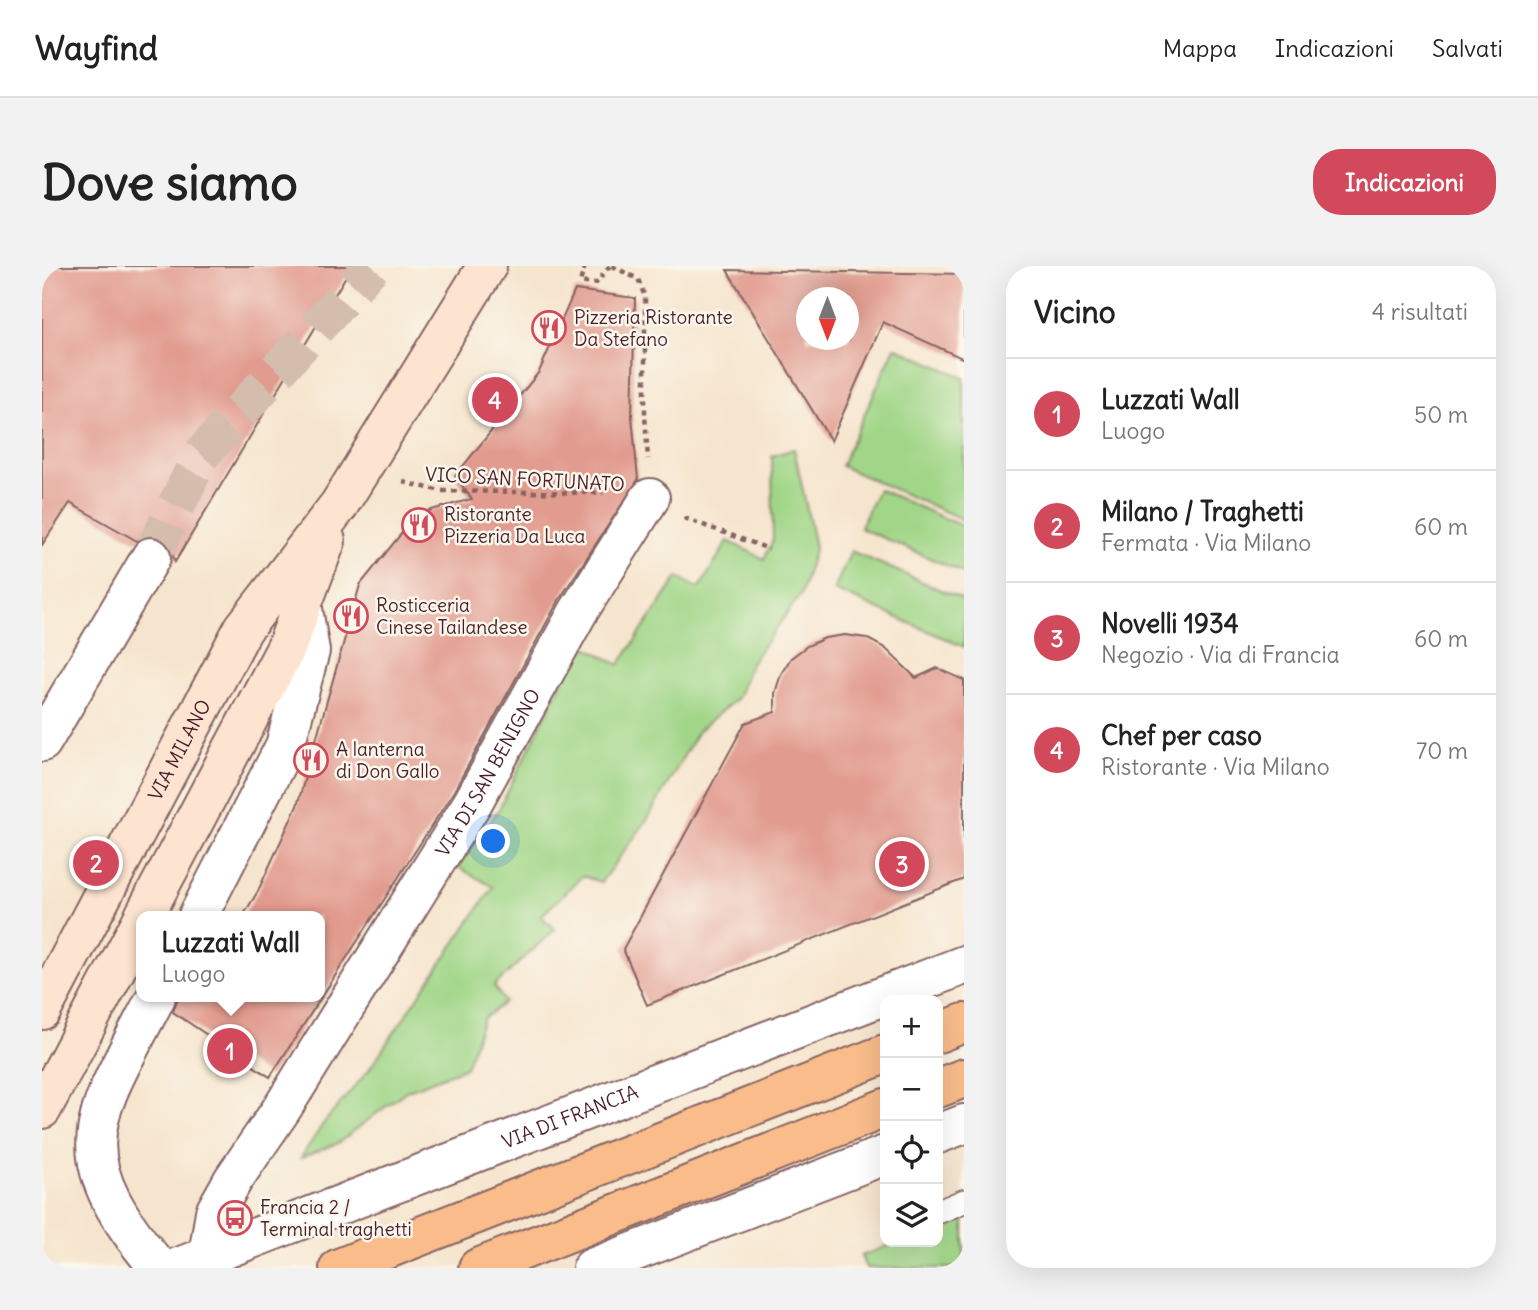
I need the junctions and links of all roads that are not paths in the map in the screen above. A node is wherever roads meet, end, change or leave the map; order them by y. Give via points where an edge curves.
1 (487, 266) edge
2 (648, 500) road end
3 (339, 505) junction
4 (151, 557) tunnel mouth
5 (302, 603) junction
6 (42, 742) edge
7 (147, 911) edge
8 (201, 911) edge
9 (136, 931) edge
10 (964, 965) edge
11 (153, 1002) edge
12 (42, 1010) edge
13 (964, 1023) edge
14 (943, 1031) edge
15 (880, 1056) edge
16 (964, 1077) edge
17 (943, 1086) edge
18 (42, 1109) edge
19 (880, 1110) edge
20 (964, 1124) edge
21 (943, 1132) edge
22 (880, 1156) edge
23 (964, 1201) edge
24 (943, 1210) edge
25 (192, 1262) edge
26 (159, 1268) edge
27 (339, 1268) edge
28 (478, 1268) edge
29 (592, 1268) edge

1 - 3 main road, VIA MILANO
2 - 25 street, VIA DI SAN BENIGNO via 578,612 473,802 233,1180
3 - 5 main road, VIA MILANO
3 - 12 main road, VIA MILANO via 243,629
4 - 6 street
5 - 7 main road, VIA MILANO via 286,648
5 - 8 street via 310,651 285,746
9 - 18 main road
10 - 25 street, VIA DI FRANCIA
11 - 26 street via 97,1116 94,1142 103,1186 114,1208
13 - 14 highway
15 - 27 highway
16 - 17 highway
19 - 28 highway
20 - 21 street
22 - 29 street
23 - 24 lane

